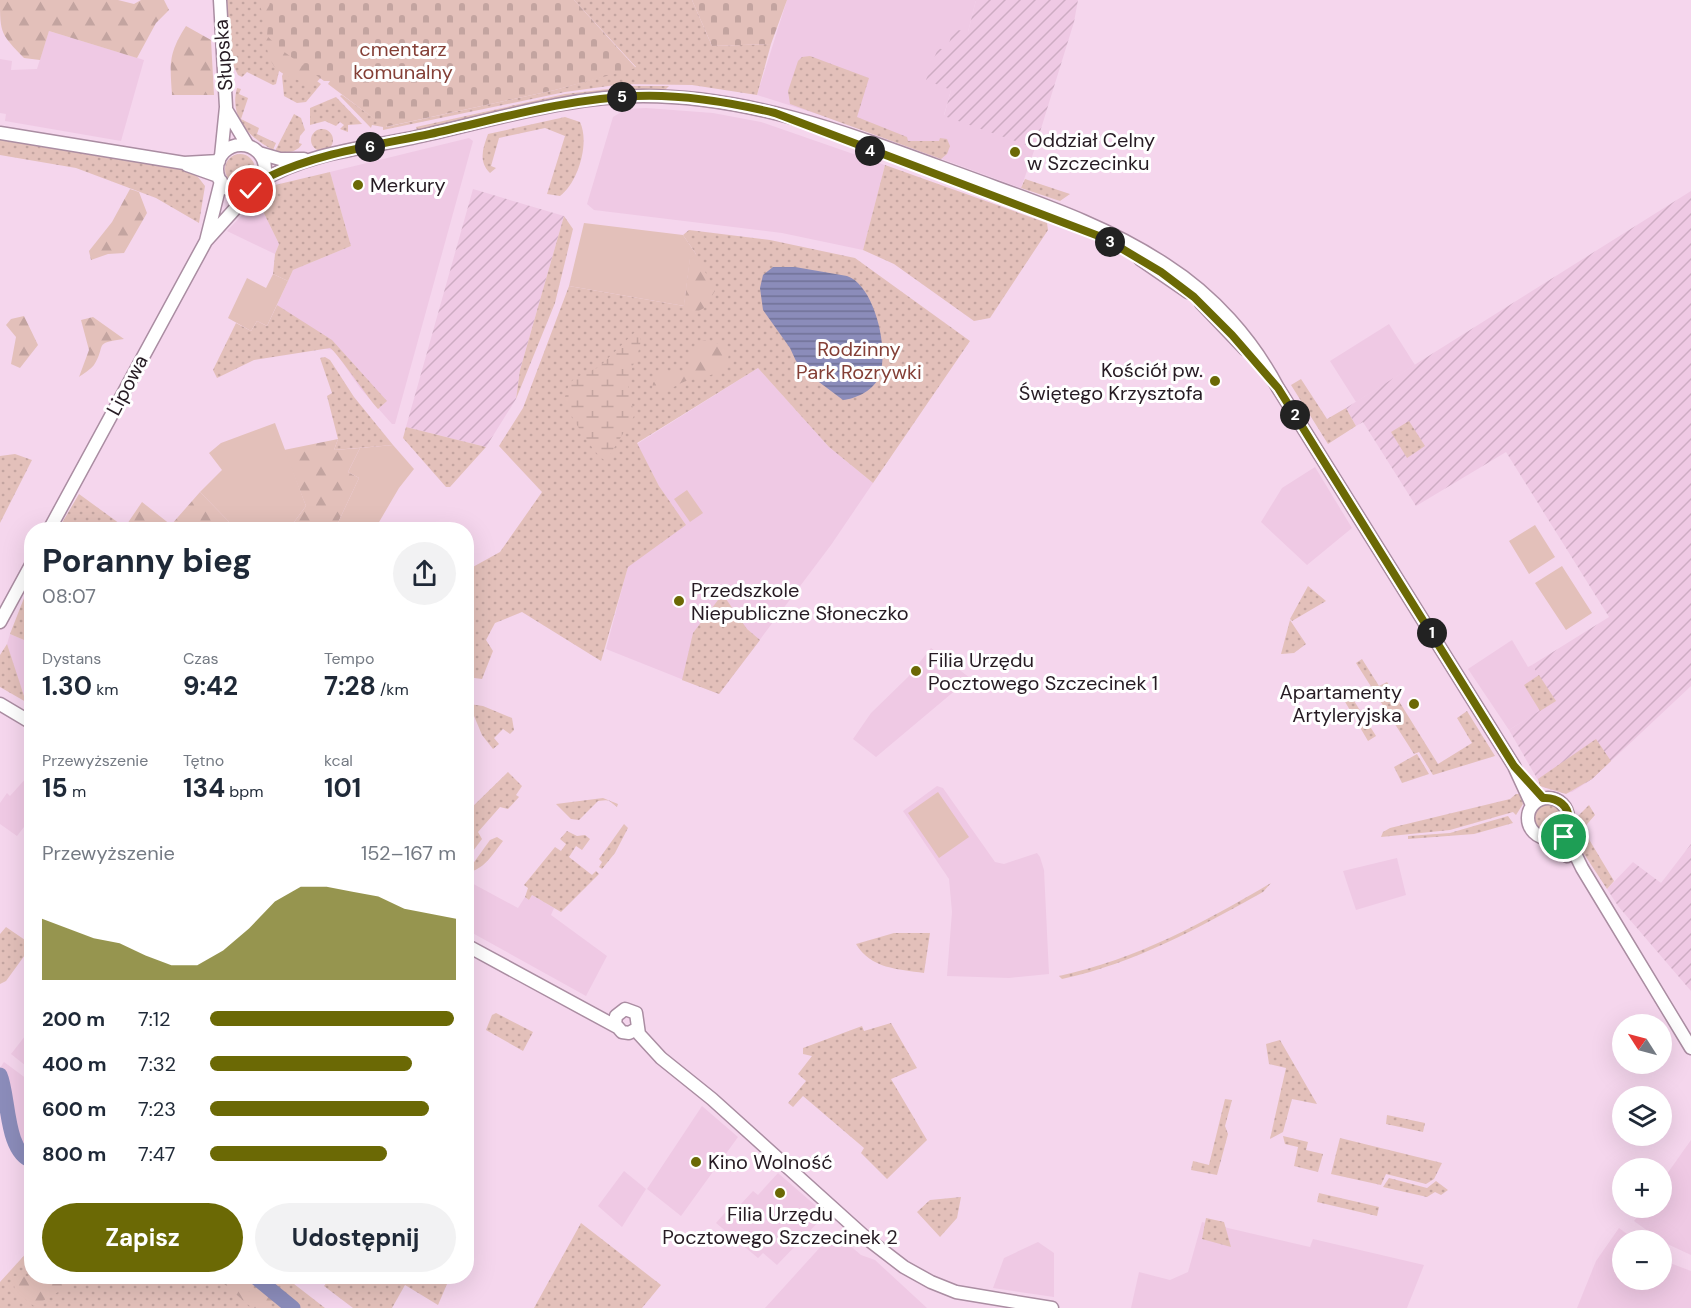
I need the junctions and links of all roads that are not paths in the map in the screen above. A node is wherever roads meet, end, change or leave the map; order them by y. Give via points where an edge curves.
1 (220, 0) edge
2 (226, 110) junction
3 (0, 133) edge
4 (248, 146) junction
5 (259, 153) junction
6 (220, 158) junction
7 (320, 158) junction
8 (184, 163) junction
9 (219, 179) junction
10 (262, 181) junction
11 (251, 191) junction
12 (206, 241) junction
13 (53, 522) edge
14 (24, 578) edge
15 (0, 622) edge
16 (1, 705) edge
17 (24, 718) edge
18 (1537, 802) junction
19 (1558, 835) junction
20 (474, 949) edge
21 (583, 1007) junction
22 (618, 1013) junction
23 (638, 1028) junction
24 (621, 1030) junction
25 (1690, 1047) edge
26 (661, 1058) junction
27 (1052, 1308) edge

1 - 2 street, Słupska
2 - 4 street, Słupska
2 - 6 street, Słupska
3 - 8 street
4 - 5 street
4 - 6 street via 231,147
5 - 7 street via 280,159
5 - 10 street via 264,164
6 - 8 street
6 - 9 street
7 - 10 street
7 - 18 street via 547,108 615,98 679,97 729,103 840,131 1131,244 1166,264 1200,291 1262,358
8 - 9 street
9 - 11 street via 235,192
9 - 12 street, Lipowa
10 - 11 street
11 - 12 street, Lipowa
12 - 13 street, Lipowa
14 - 15 street
16 - 17 street
18 - 19 street via 1527,816 1531,829 1542,838
18 - 19 street via 1557,800 1566,808 1568,819
19 - 25 street
20 - 21 street
21 - 22 street
21 - 24 street
22 - 23 street via 629,1009 636,1013
22 - 24 street via 615,1020
23 - 24 street
23 - 26 street
24 - 26 street via 651,1056
26 - 27 street via 896,1261 956,1292

